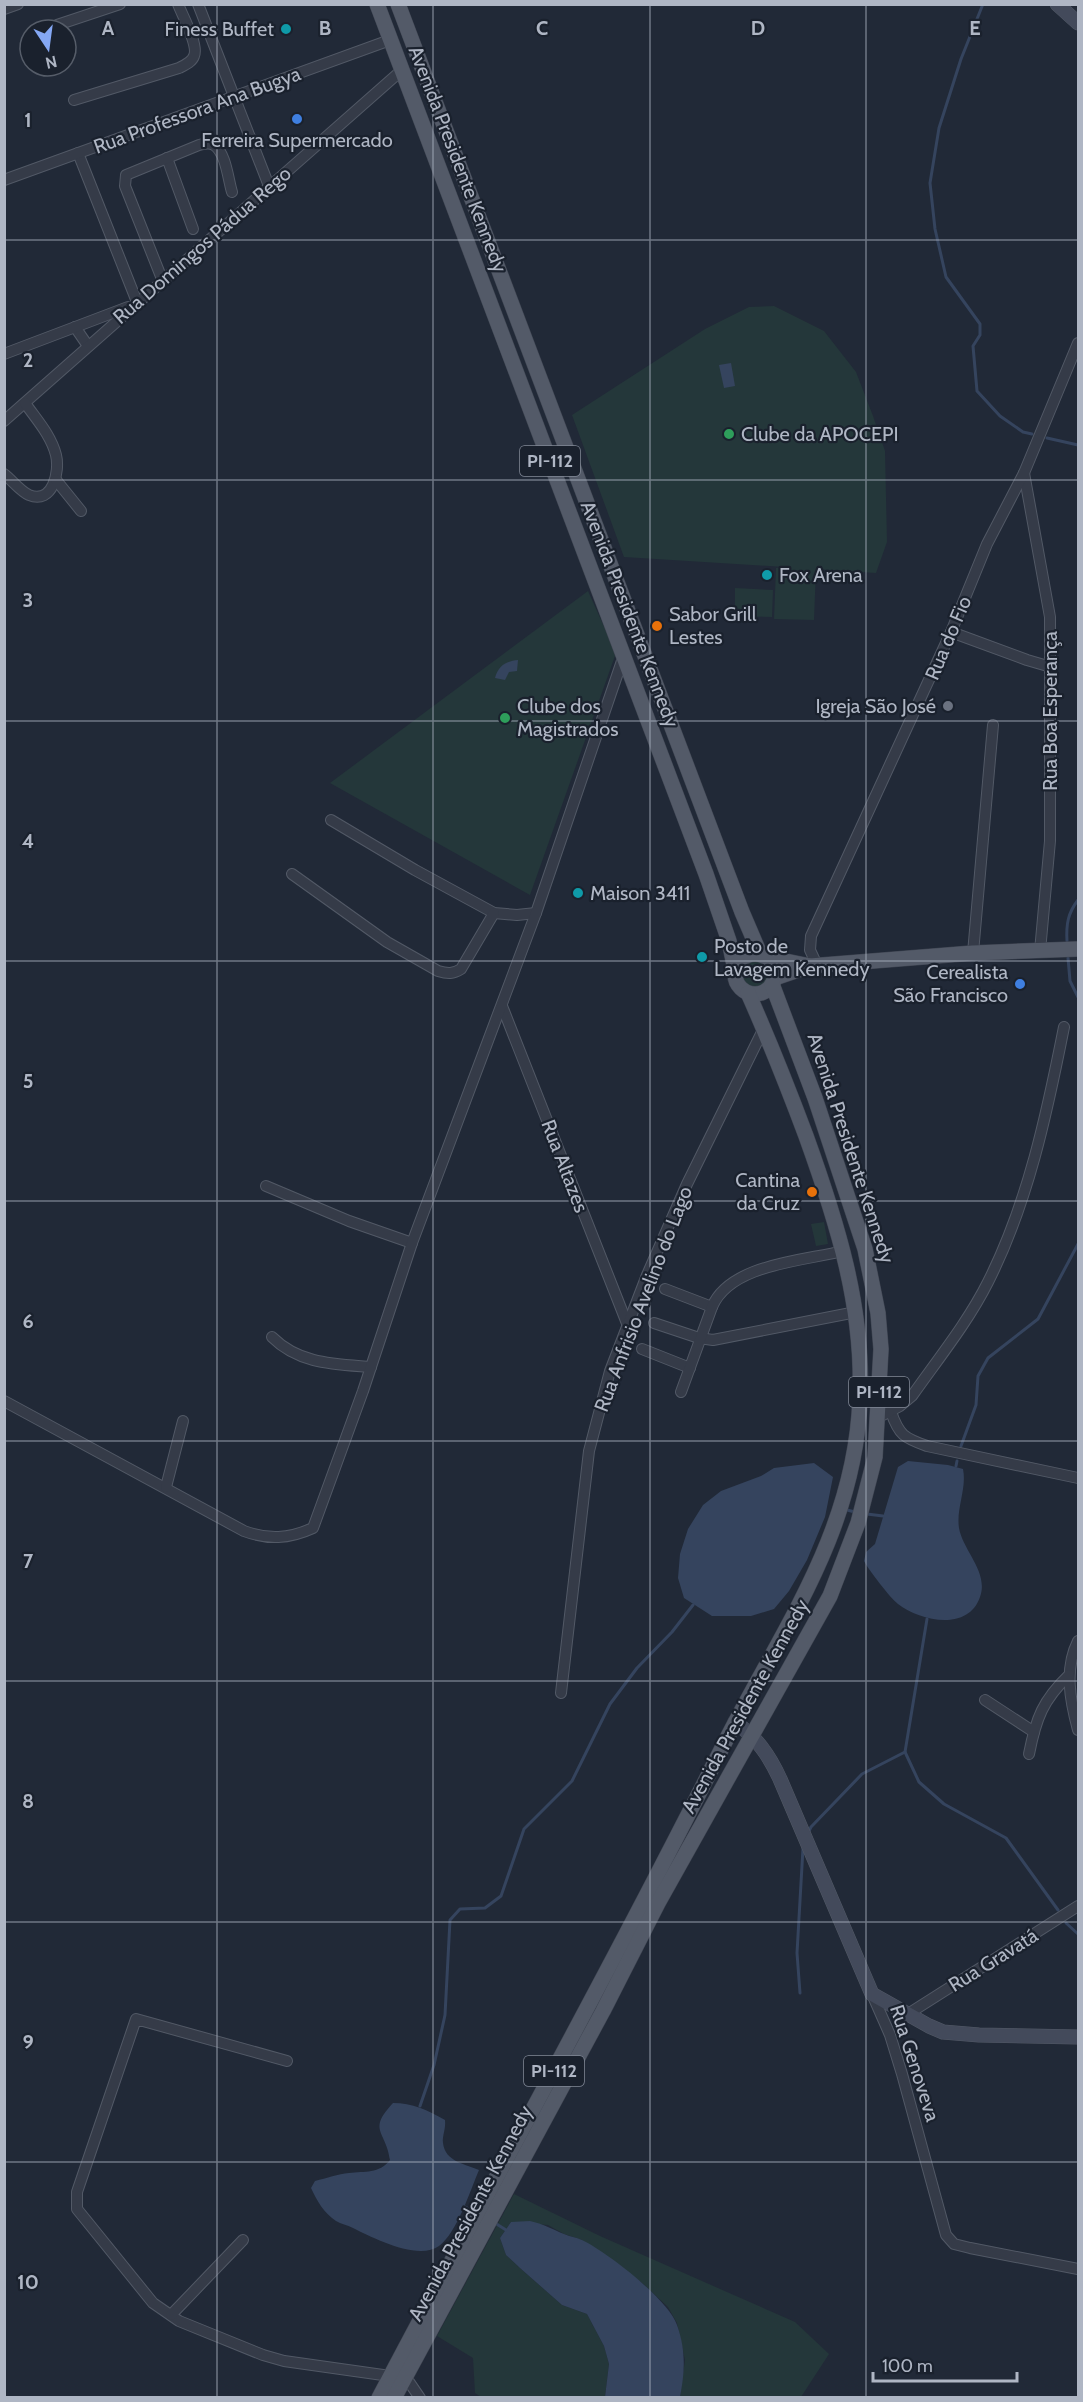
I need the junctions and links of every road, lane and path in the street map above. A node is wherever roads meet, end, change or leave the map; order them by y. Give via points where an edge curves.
1 (18, 4) edge
2 (120, 4) edge
3 (178, 4) edge
4 (198, 4) edge
5 (377, 4) edge
6 (398, 4) edge
7 (1057, 4) edge
8 (4, 9) edge
9 (78, 18) edge
10 (1078, 22) edge
11 (390, 40) junction
12 (402, 70) junction
13 (234, 98) junction
14 (74, 100) dead end
15 (78, 153) junction
16 (167, 158) junction
17 (4, 180) edge
18 (269, 186) junction
19 (232, 192) dead end
20 (474, 206) junction
21 (456, 213) junction
22 (193, 229) dead end
23 (162, 279) junction
24 (136, 303) junction
25 (75, 327) junction
26 (1078, 343) edge
27 (88, 346) junction
28 (4, 354) edge
29 (1074, 364) edge
30 (25, 403) junction
31 (4, 421) edge
32 (1024, 473) junction
33 (4, 474) edge
34 (56, 480) junction
35 (81, 511) dead end
36 (951, 632) junction
37 (624, 655) junction
38 (1051, 667) junction
39 (663, 705) junction
40 (645, 712) junction
41 (993, 725) dead end
42 (331, 820) dead end
43 (292, 874) dead end
44 (494, 913) junction
45 (536, 913) junction
46 (1078, 949) edge
47 (1040, 951) junction
48 (973, 954) junction
49 (763, 956) junction
50 (814, 965) junction
51 (735, 970) junction
52 (774, 981) junction
53 (748, 993) junction
54 (502, 1006) junction
55 (1064, 1027) dead end
56 (764, 1028) junction
57 (266, 1186) dead end
58 (412, 1243) junction
59 (843, 1251) junction
60 (665, 1289) dead end
61 (712, 1307) junction
62 (856, 1312) junction
63 (654, 1323) dead end
64 (628, 1326) junction
65 (272, 1337) dead end
66 (699, 1338) junction
67 (642, 1348) dead end
68 (371, 1367) junction
69 (690, 1368) junction
70 (681, 1392) dead end
71 (4, 1401) edge
72 (885, 1415) junction
73 (183, 1421) dead end
74 (1078, 1478) edge
75 (166, 1487) junction
76 (1078, 1641) edge
77 (1069, 1675) junction
78 (561, 1693) dead end
79 (985, 1700) dead end
80 (735, 1722) junction
81 (1078, 1730) edge
82 (1034, 1732) junction
83 (753, 1735) junction
84 (1029, 1754) dead end
85 (1078, 1906) edge
86 (872, 1994) junction
87 (908, 2014) junction
88 (1078, 2037) edge
89 (286, 2061) dead end
90 (243, 2240) dead end
91 (1078, 2269) edge
92 (171, 2315) junction
93 (398, 2376) junction
94 (379, 2397) edge
95 (394, 2397) edge
96 (420, 2397) edge

1 - 8 street
2 - 9 street
3 - 14 street via 194,44 193,58 179,68
4 - 13 street
5 - 11 main road, Avenida Presidente Kennedy / PI-112
6 - 20 main road, Avenida Presidente Kennedy / PI-112
7 - 10 street
11 - 12 main road, Avenida Presidente Kennedy / PI-112
11 - 13 street, Rua Professora Ana Bugya
12 - 18 street, Rua Domingos Pádua Rego
12 - 21 main road, Avenida Presidente Kennedy / PI-112
13 - 15 street, Rua Professora Ana Bugya
13 - 18 street
15 - 17 street, Rua Professora Ana Bugya
15 - 24 street
16 - 19 street via 209,143 214,145 223,159
16 - 22 street
16 - 23 street via 129,172 124,180
18 - 23 street, Rua Domingos Pádua Rego
20 - 21 main road
20 - 39 main road, Avenida Presidente Kennedy / PI-112
21 - 37 main road, Avenida Presidente Kennedy / PI-112
23 - 24 street, Rua Domingos Pádua Rego
24 - 25 street
24 - 27 street, Rua Domingos Pádua Rego
25 - 27 street
25 - 28 street
26 - 29 street, Rua do Fio
27 - 30 street, Rua Domingos Pádua Rego
29 - 32 street, Rua do Fio
30 - 31 street, Rua Domingos Pádua Rego
30 - 34 street via 56,454
32 - 36 street, Rua do Fio via 987,544
32 - 38 street, Rua Boa Esperança via 1048,608
33 - 34 street via 27,495 37,497 46,494
34 - 35 street
36 - 38 street
36 - 50 street, Rua do Fio via 811,936
37 - 40 main road, Avenida Presidente Kennedy / PI-112
37 - 45 street
38 - 47 street, Rua Boa Esperança via 1050,841
39 - 40 main road
39 - 49 main road, Avenida Presidente Kennedy / PI-112 via 742,912
40 - 51 main road, Avenida Presidente Kennedy / PI-112 via 718,908
41 - 48 street
42 - 44 street
43 - 44 street via 387,942 446,974 461,969
44 - 45 street
45 - 54 street
46 - 47 main road
47 - 48 main road
48 - 50 main road
49 - 50 main road
49 - 51 main road via 745,956
49 - 52 main road, Avenida Presidente Kennedy / PI-112 via 774,966
50 - 52 main road
51 - 53 main road, Avenida Presidente Kennedy / PI-112 via 737,984
52 - 53 main road via 761,993
52 - 72 main road, Avenida Presidente Kennedy / PI-112 via 866,1249 878,1313
53 - 56 main road, Avenida Presidente Kennedy / PI-112
54 - 58 street
54 - 64 street, Rua Altazes
55 - 72 street via 1043,1129 995,1268 976,1303 912,1396
56 - 59 main road, Avenida Presidente Kennedy / PI-112 via 820,1177
56 - 64 street, Rua Anfrisio Avelino do Lago via 687,1184
57 - 58 street
58 - 68 street
59 - 61 street via 762,1268 723,1290
59 - 62 main road, Avenida Presidente Kennedy / PI-112
60 - 61 street
61 - 66 street
62 - 66 street via 719,1340
62 - 80 main road, Avenida Presidente Kennedy / PI-112 via 860,1359 858,1424 849,1483 807,1591
63 - 66 street
64 - 78 street, Rua Anfrisio Avelino do Lago via 610,1371 589,1451
65 - 68 street via 300,1357
66 - 69 street
67 - 69 street
68 - 75 street via 314,1528 287,1536 260,1537
69 - 70 street
71 - 75 street
72 - 74 street via 909,1440 927,1446
72 - 83 main road, Avenida Presidente Kennedy / PI-112 via 847,1558
73 - 75 street
76 - 77 street
77 - 81 street
77 - 82 street via 1046,1700
79 - 82 street
80 - 83 street, Rua Genoveva
80 - 93 main road, Avenida Presidente Kennedy / PI-112
82 - 84 street
83 - 86 street, Rua Genoveva via 767,1752 780,1779
83 - 93 main road, Avenida Presidente Kennedy / PI-112
85 - 87 street, Rua Gravatá
86 - 87 street
86 - 91 street, Rua Genoveva via 903,2074 946,2235 954,2244
87 - 88 street via 943,2032
89 - 92 street via 136,2019 76,2203 79,2214 118,2263 153,2304
90 - 92 street
92 - 93 street via 284,2361
93 - 94 main road, Avenida Presidente Kennedy / PI-112
93 - 95 main road, Avenida Presidente Kennedy / PI-112
93 - 96 street

